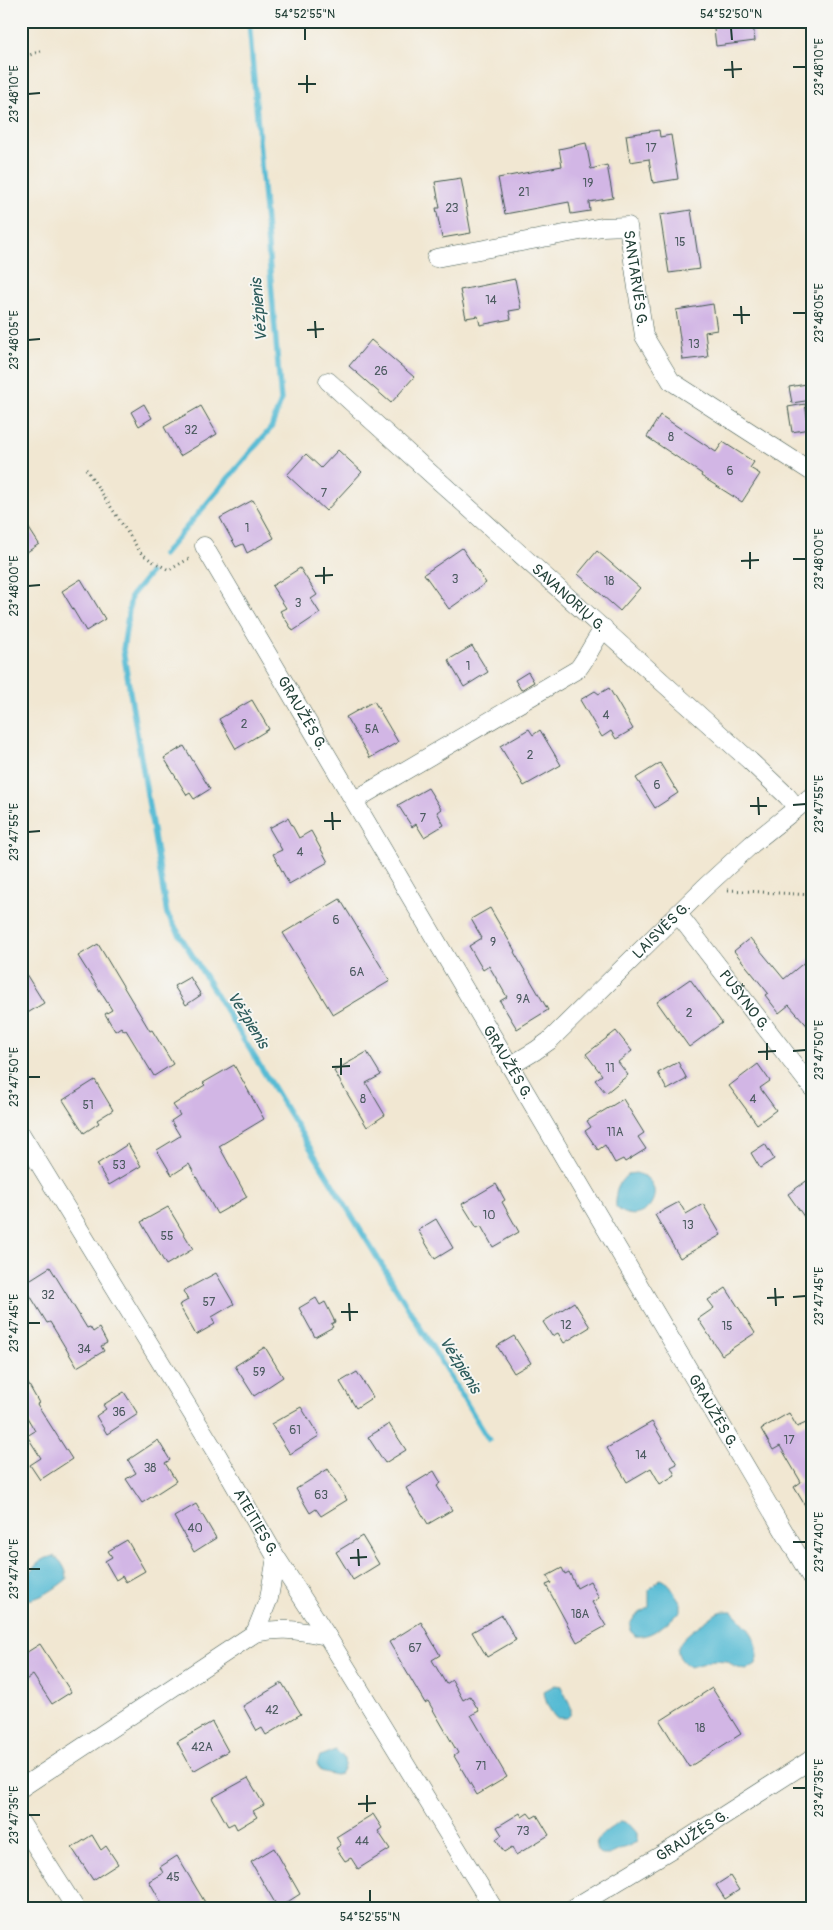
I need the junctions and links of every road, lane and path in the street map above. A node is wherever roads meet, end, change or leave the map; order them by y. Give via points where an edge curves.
1 (44, 50) dead end
2 (21, 58) edge
3 (436, 258) dead end
4 (328, 381) dead end
5 (86, 469) dead end
6 (812, 472) edge
7 (204, 546) joint
8 (604, 628) junction
9 (812, 796) edge
10 (355, 800) junction
11 (798, 808) junction
12 (704, 888) junction
13 (812, 894) edge
14 (678, 914) junction
15 (510, 1066) junction
16 (812, 1088) edge
17 (21, 1134) edge
18 (276, 1557) junction
19 (812, 1579) edge
20 (254, 1633) junction
21 (327, 1636) junction
22 (812, 1759) edge
23 (21, 1788) edge
24 (21, 1823) edge
25 (76, 1909) edge
26 (494, 1909) edge
27 (572, 1909) edge

1 - 2 path
3 - 6 street, SANTARVĖS G. via 602,227 628,226 644,336 671,381
4 - 8 street, SAVANORIŲ G.
5 - 7 path via 141,553 152,561 169,570
7 - 10 street, GRAUŽĖS G.
8 - 10 street, SAVANORIŲ G. via 578,669
8 - 11 street
9 - 11 street, LAISVĖS G.
10 - 15 street, GRAUŽĖS G.
11 - 12 street, LAISVĖS G.
12 - 13 path
12 - 14 street, LAISVĖS G.
14 - 15 street, LAISVĖS G. via 549,1041
14 - 16 street, PUŠYNO G.
15 - 19 street, GRAUŽĖS G.
17 - 18 street, ATEITIES G.
18 - 20 street via 269,1598
18 - 21 street, ATEITIES G.
20 - 21 street via 295,1629
20 - 23 street
21 - 26 street, ATEITIES G.
22 - 27 street, GRAUŽĖS G.
24 - 25 street

